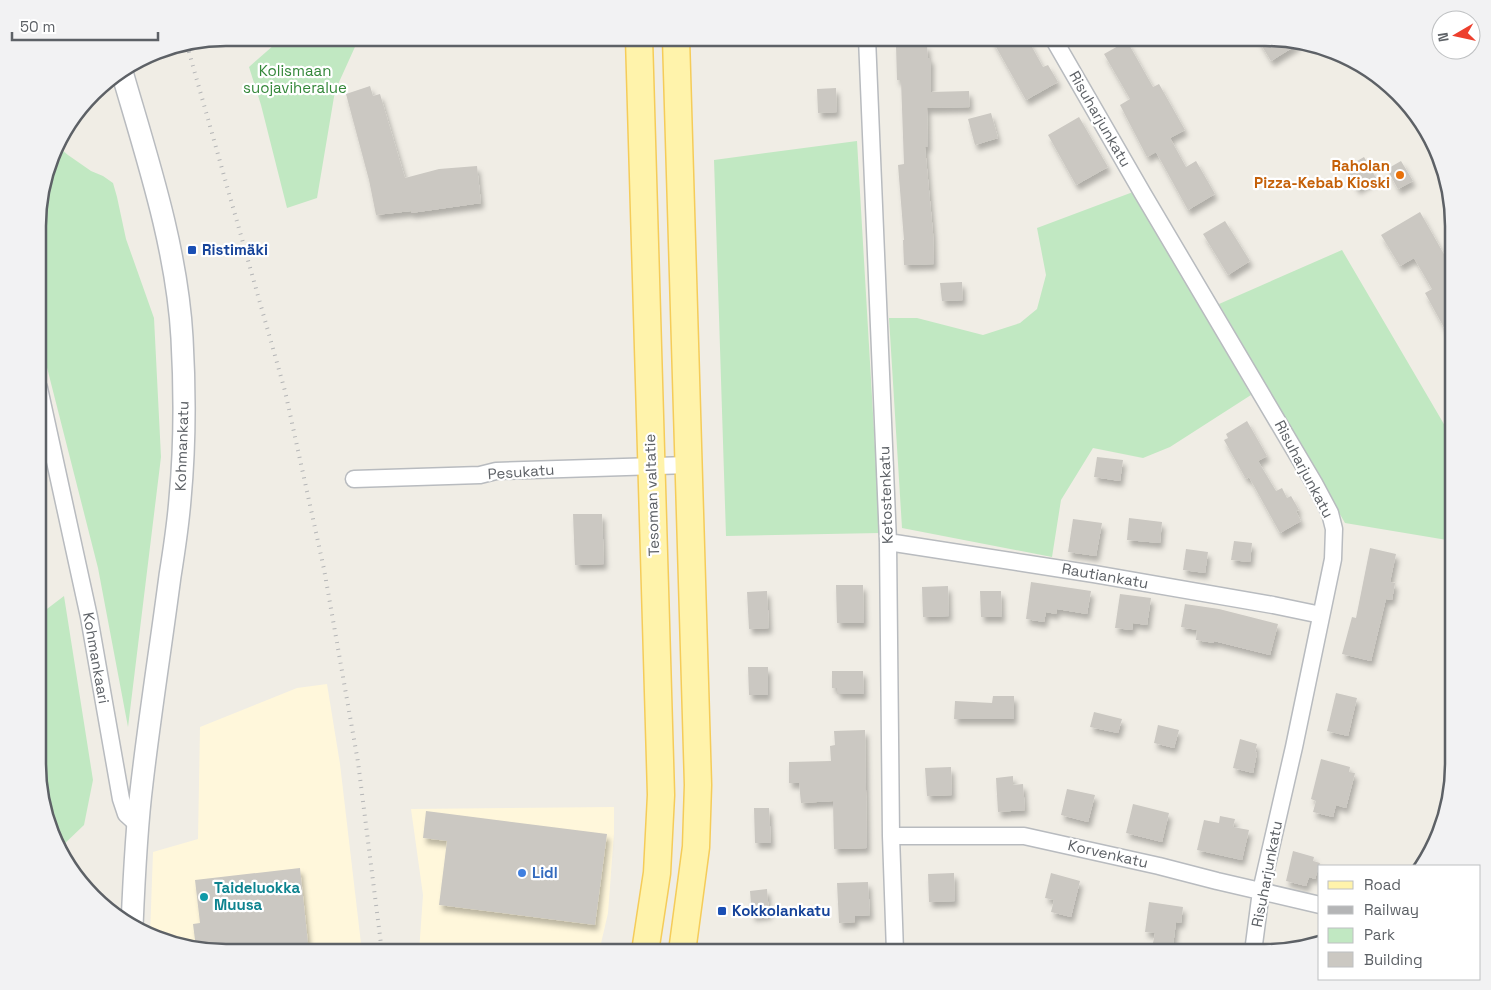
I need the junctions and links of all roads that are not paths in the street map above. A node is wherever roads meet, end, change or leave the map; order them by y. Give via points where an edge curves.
1 (639, 46) edge
2 (676, 46) edge
3 (867, 46) edge
4 (1058, 46) edge
5 (124, 78) edge
6 (46, 420) edge
7 (689, 465) junction
8 (651, 466) junction
9 (354, 479) dead end
10 (888, 542) junction
11 (1322, 615) junction
12 (138, 824) junction
13 (892, 836) junction
14 (1261, 891) junction
15 (1318, 905) edge
16 (132, 918) edge
17 (646, 944) edge
18 (683, 944) edge
19 (895, 944) edge
20 (1254, 944) edge

1 - 8 main road, Tesoman valtatie
2 - 7 main road
3 - 10 street, Ketostenkatu
4 - 11 street, Risuharjunkatu via 1330,513 1334,529 1333,559
5 - 12 street, Kohmankatu via 170,253 179,302 184,383 180,500
6 - 12 street, Kohmankaari via 89,617 121,799 126,814
7 - 8 street, Pesukatu
7 - 18 main road via 698,785 696,847
8 - 9 street, Pesukatu
8 - 17 main road, Tesoman valtatie via 661,795 657,873
10 - 11 street, Rautiankatu via 1094,574
10 - 13 street, Ketostenkatu
11 - 14 street, Risuharjunkatu
12 - 16 street
13 - 14 street, Korvenkatu via 1024,836
13 - 19 street, Ketostenkatu
14 - 15 street, Korvenkatu
14 - 20 street, Risuharjunkatu

